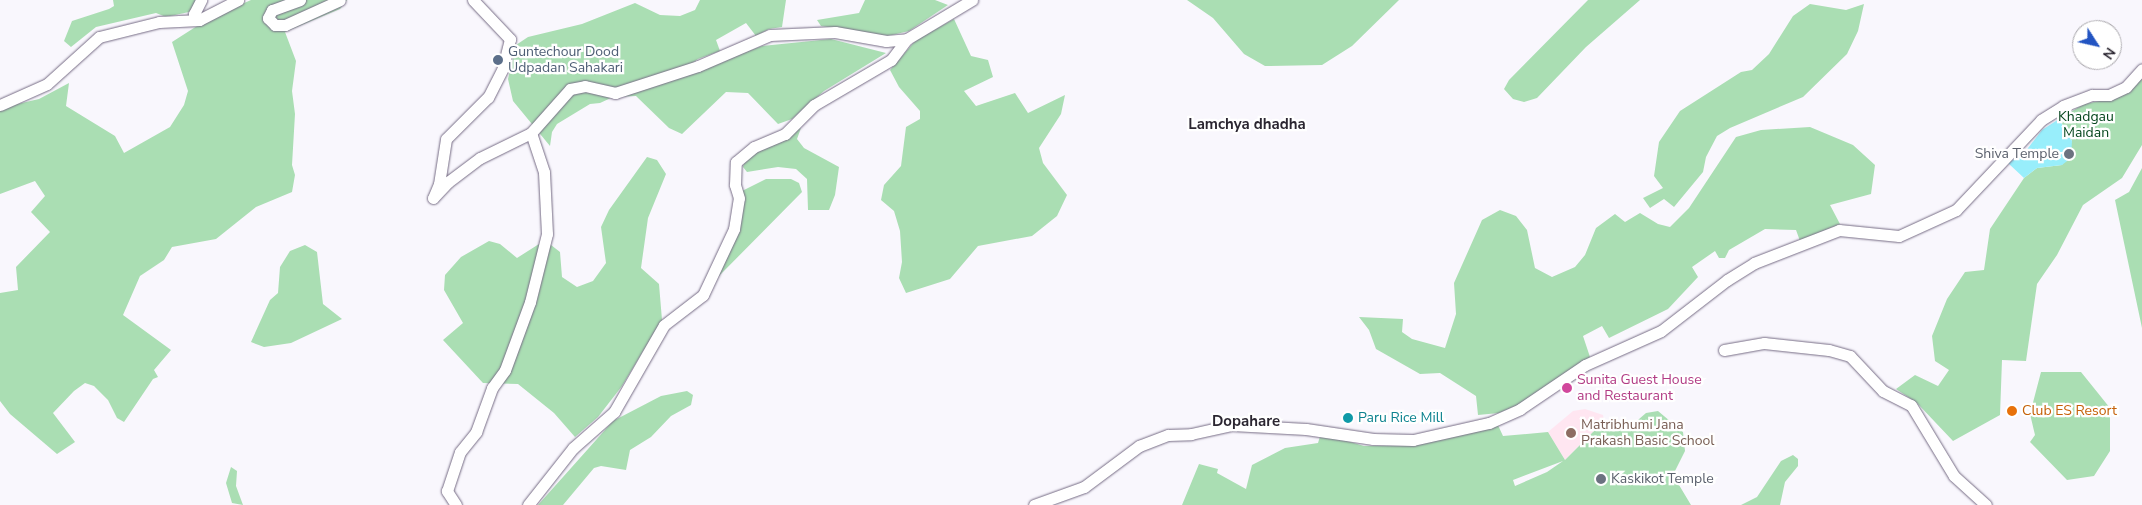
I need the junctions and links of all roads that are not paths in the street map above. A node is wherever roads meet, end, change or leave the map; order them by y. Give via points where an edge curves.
1 (201, 0) edge
2 (238, 0) edge
3 (300, 0) edge
4 (340, 0) edge
5 (473, 0) edge
6 (972, 0) edge
7 (199, 20) junction
8 (907, 39) junction
9 (2142, 69) edge
10 (0, 105) edge
11 (531, 133) junction
12 (1724, 350) dead end
13 (456, 505) edge
14 (528, 505) edge
15 (1034, 505) edge
16 (1986, 505) edge

1 - 7 street via 194,14
2 - 7 street
3 - 4 street via 272,10 268,18 274,25 285,25
5 - 11 street via 510,39 503,68 488,97 446,139 439,184 433,198 480,158
6 - 8 street
7 - 10 street via 160,22 99,37 47,84
8 - 11 street via 886,41 834,32 770,35 698,66 615,93 584,86 570,89
8 - 14 street via 891,60 814,105 785,134 754,147 736,162 735,184 739,198 734,229 703,295 664,325 614,412 573,448
9 - 15 street via 2126,86 2109,95 2092,95 2063,106 2041,120 1956,210 1899,236 1839,230 1754,263 1661,331 1585,365 1520,409 1489,423 1413,440 1239,425 1168,435 1139,446 1084,487
11 - 13 street via 544,172 548,234 530,302 506,370 492,388 476,432 460,452 454,467 447,491
12 - 16 street via 1764,344 1829,350 1850,356 1884,391 1911,405 1954,476

